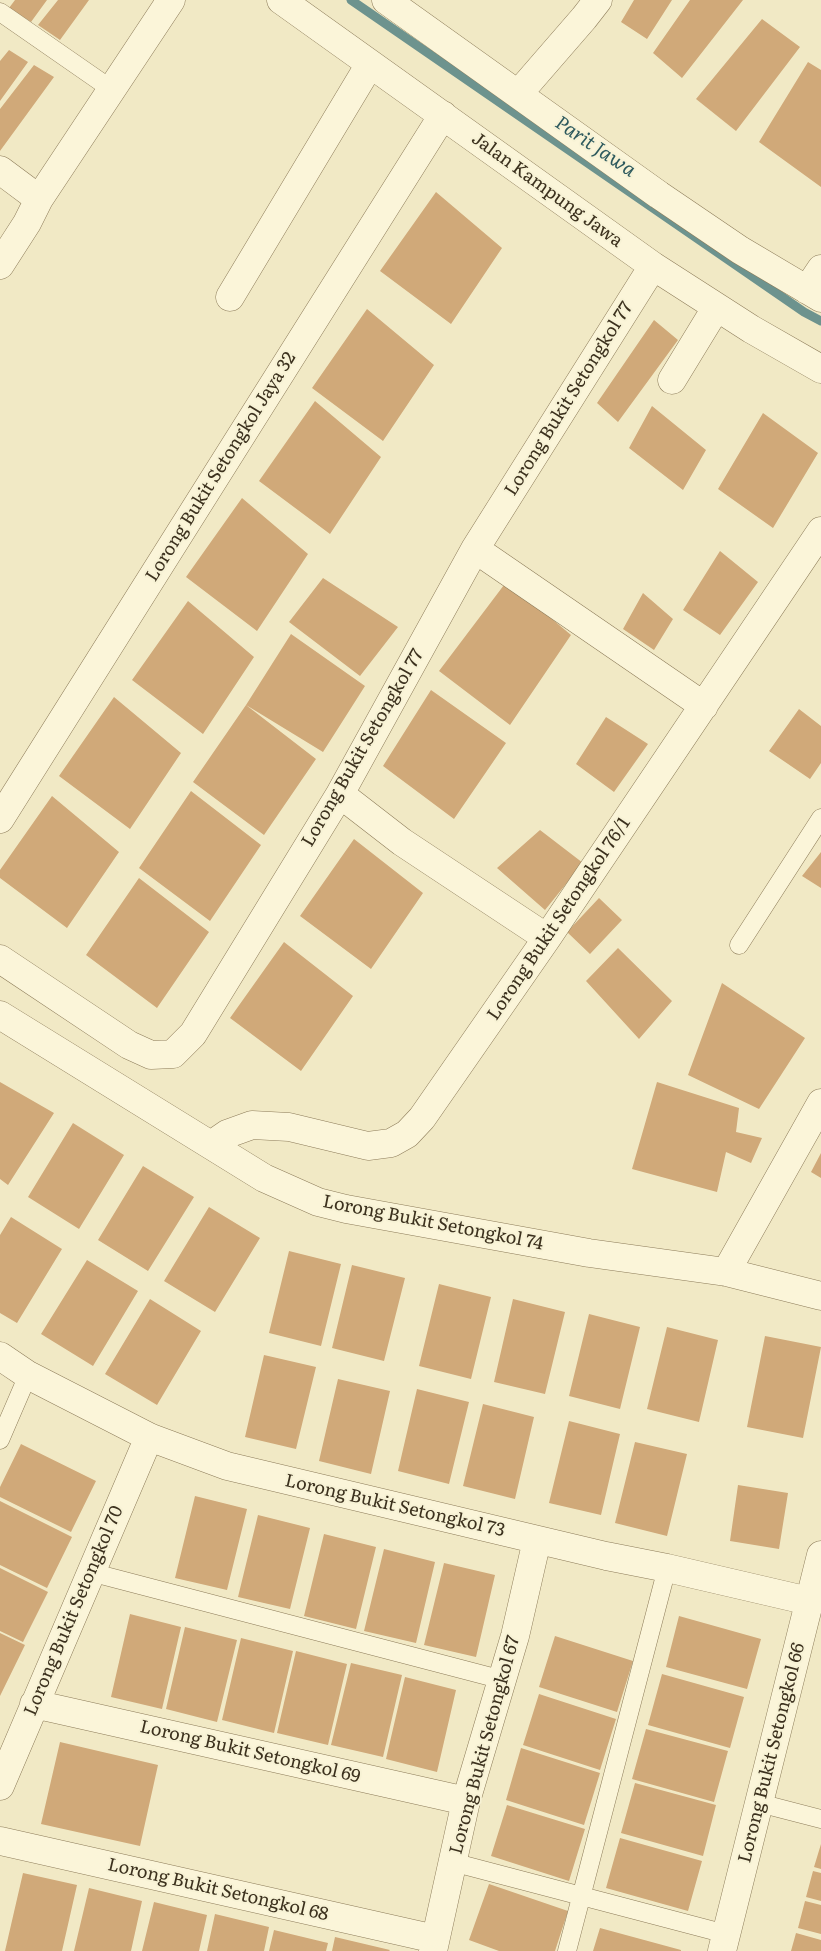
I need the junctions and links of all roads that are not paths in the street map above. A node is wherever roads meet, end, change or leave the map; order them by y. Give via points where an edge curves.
1 (172, 0) edge
2 (281, 0) edge
3 (386, 0) edge
4 (598, 0) edge
5 (0, 12) edge
6 (370, 64) junction
7 (111, 89) junction
8 (519, 94) junction
9 (443, 115) junction
10 (0, 170) edge
11 (39, 199) junction
12 (0, 264) edge
13 (653, 266) junction
14 (816, 286) edge
15 (230, 297) dead end
16 (716, 308) junction
17 (821, 369) edge
18 (672, 380) dead end
19 (821, 531) edge
20 (475, 549) junction
21 (704, 706) junction
22 (340, 794) junction
23 (821, 818) edge
24 (0, 819) edge
25 (547, 938) junction
26 (739, 945) dead end
27 (0, 959) edge
28 (0, 1015) edge
29 (821, 1103) edge
30 (211, 1145) junction
31 (726, 1272) junction
32 (821, 1296) edge
33 (0, 1356) edge
34 (28, 1375) junction
35 (149, 1437) junction
36 (0, 1440) edge
37 (537, 1540) junction
38 (821, 1555) edge
39 (667, 1568) junction
40 (90, 1572) junction
41 (809, 1601) junction
42 (503, 1680) junction
43 (34, 1704) junction
44 (1, 1779) edge
45 (466, 1801) junction
46 (759, 1803) junction
47 (821, 1820) edge
48 (0, 1841) edge
49 (452, 1862) junction
50 (580, 1896) junction
51 (724, 1942) edge
52 (434, 1945) edge
53 (567, 1951) edge

1 - 7 street
2 - 6 street, Jalan Kampung Jawa
3 - 8 street
4 - 8 street
5 - 7 lane
6 - 9 street, Jalan Kampung Jawa
6 - 15 street
7 - 11 street
8 - 14 street via 740,250
9 - 13 street, Jalan Kampung Jawa
9 - 24 street, Lorong Bukit Setongkol Jaya 32
10 - 11 street
11 - 12 street via 28,223
13 - 16 street, Jalan Kampung Jawa
13 - 20 street, Lorong Bukit Setongkol 77
16 - 17 street, Jalan Kampung Jawa
16 - 18 street
19 - 21 street, Lorong Bukit Setongkol 76/1
20 - 21 street
20 - 22 street, Lorong Bukit Setongkol 77
21 - 25 street, Lorong Bukit Setongkol 76/1
22 - 25 street via 402,842
22 - 27 street, Lorong Bukit Setongkol 77 via 193,1034 173,1054 152,1055 129,1045
23 - 26 lane
25 - 30 street, Lorong Bukit Setongkol 76/1 via 422,1118 407,1134 391,1143 368,1146 289,1127 252,1125 227,1134
28 - 30 street, Lorong Bukit Setongkol 74
29 - 31 street
30 - 31 street, Lorong Bukit Setongkol 74 via 264,1178 318,1202 346,1209 589,1253
31 - 32 street, Lorong Bukit Setongkol 74
33 - 34 street, Lorong Bukit Setongkol 73
34 - 35 street, Lorong Bukit Setongkol 73
34 - 36 lane
35 - 37 street, Lorong Bukit Setongkol 73 via 227,1466
35 - 40 street, Lorong Bukit Setongkol 70
37 - 39 street, Lorong Bukit Setongkol 73
37 - 42 street, Lorong Bukit Setongkol 67
38 - 41 street, Lorong Bukit Setongkol 66
39 - 41 street, Lorong Bukit Setongkol 73
39 - 50 lane
40 - 42 lane
40 - 43 street, Lorong Bukit Setongkol 70
41 - 46 street, Lorong Bukit Setongkol 66
42 - 45 street, Lorong Bukit Setongkol 67
43 - 44 street, Lorong Bukit Setongkol 70
43 - 45 street, Lorong Bukit Setongkol 69
45 - 49 street, Lorong Bukit Setongkol 67
46 - 47 lane
46 - 51 street, Lorong Bukit Setongkol 66
48 - 52 street, Lorong Bukit Setongkol 68
49 - 50 lane
49 - 52 street, Lorong Bukit Setongkol 67
50 - 51 lane
50 - 53 lane

